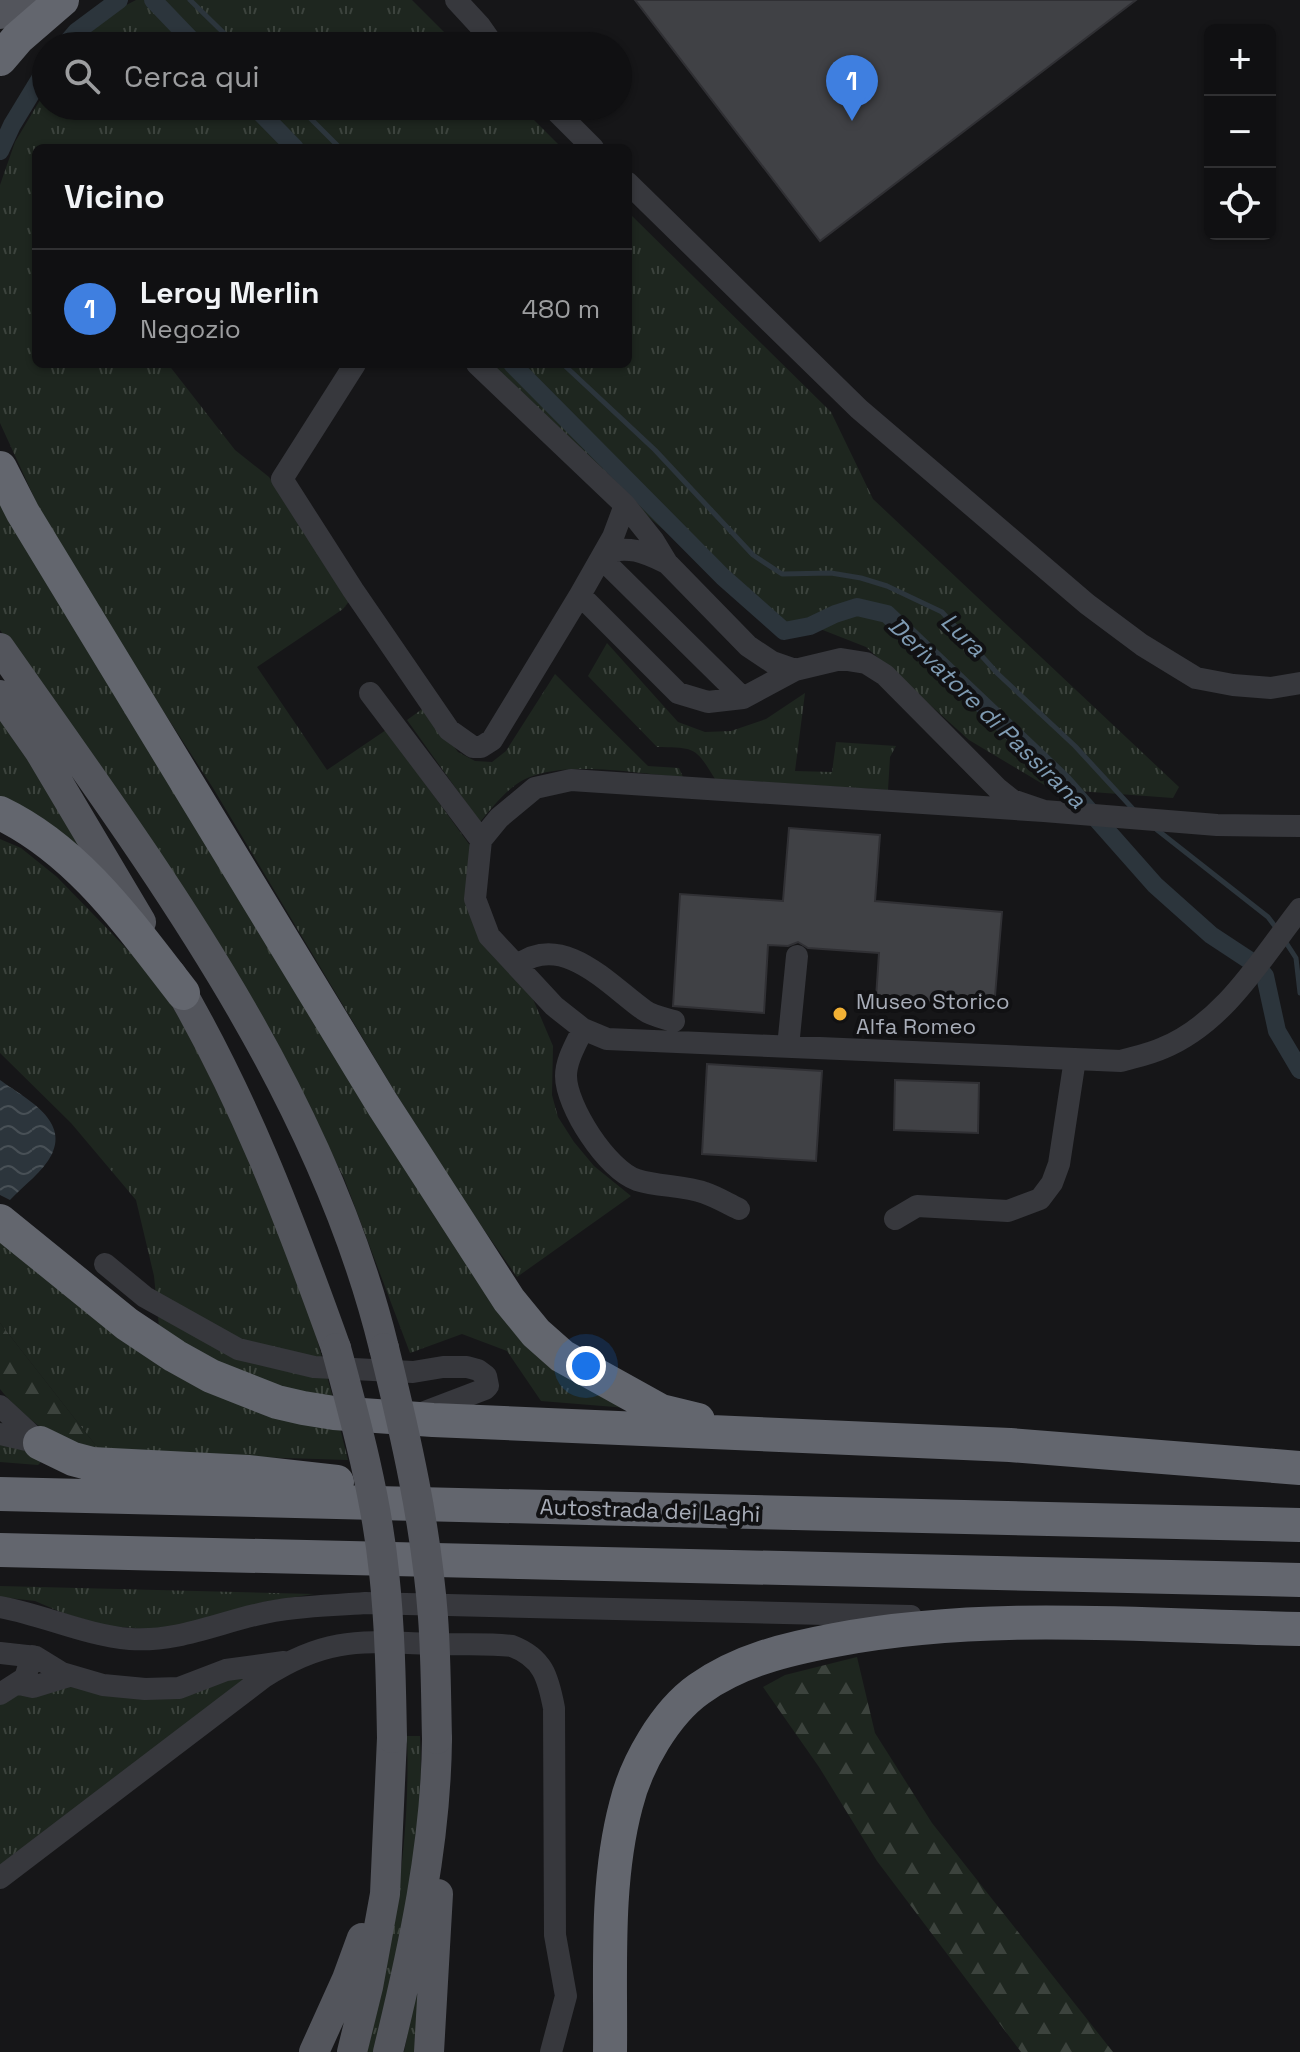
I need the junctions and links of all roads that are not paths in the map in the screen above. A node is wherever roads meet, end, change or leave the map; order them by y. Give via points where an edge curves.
1 (22, 0) edge
2 (62, 0) edge
3 (456, 0) edge
4 (0, 14) edge
5 (484, 32) edge
6 (0, 59) edge
7 (565, 120) edge
8 (589, 144) edge
9 (632, 187) edge
10 (352, 368) edge
11 (481, 368) edge
12 (0, 468) edge
13 (625, 505) junction
14 (603, 555) junction
15 (667, 563) junction
16 (580, 595) junction
17 (0, 648) edge
18 (795, 670) junction
19 (1300, 683) edge
20 (370, 693) dead end
21 (0, 695) edge
22 (743, 698) junction
23 (1044, 811) junction
24 (0, 813) edge
25 (1296, 833) edge
26 (481, 840) junction
27 (1300, 909) edge
28 (797, 956) dead end
29 (518, 965) junction
30 (183, 993) junction
31 (674, 1021) dead end
32 (583, 1029) junction
33 (788, 1047) junction
34 (1075, 1059) junction
35 (739, 1209) dead end
36 (895, 1219) dead end
37 (0, 1221) edge
38 (105, 1264) dead end
39 (0, 1406) edge
40 (409, 1418) junction
41 (0, 1434) edge
42 (829, 1435) junction
43 (40, 1443) junction
44 (1300, 1468) edge
45 (0, 1494) edge
46 (475, 1505) junction
47 (1300, 1525) edge
48 (0, 1550) edge
49 (1300, 1580) edge
50 (0, 1607) edge
51 (1041, 1623) junction
52 (1300, 1629) edge
53 (0, 1653) edge
54 (32, 1656) junction
55 (287, 1662) junction
56 (69, 1676) junction
57 (10, 1689) edge
58 (437, 1794) junction
59 (391, 1795) junction
60 (0, 1878) edge
61 (314, 2052) edge
62 (352, 2052) edge
63 (388, 2052) edge
64 (429, 2052) edge
65 (551, 2052) edge
66 (610, 2052) edge

1 - 4 main road
2 - 6 highway
3 - 5 street
7 - 8 street
9 - 19 street via 859,409 1028,556 1131,637 1196,678 1271,688
10 - 16 street via 282,479 449,730 473,747 492,740
11 - 13 street
12 - 42 highway via 383,1105 509,1300 536,1333 562,1356 661,1411
13 - 14 street
13 - 15 street
14 - 15 street via 623,548
14 - 16 street
14 - 22 street
15 - 18 street via 748,646
16 - 22 street via 678,693 708,702
17 - 58 main road, bridge via 147,858 226,983 278,1076 337,1202 374,1306 418,1498 433,1620
18 - 22 street
18 - 23 street via 841,659 866,663 885,675 997,788 1012,800
20 - 26 street
21 - 30 main road via 40,752
23 - 25 street
23 - 26 street via 571,780 535,788
24 - 30 highway via 49,843 96,886
26 - 29 street via 475,899 489,936
27 - 34 street via 1232,997 1196,1030 1164,1048 1121,1061
28 - 33 street
29 - 31 street via 547,954 578,960 647,1013
29 - 32 street
30 - 59 main road, bridge via 245,1112 288,1214 336,1348 367,1467 389,1622
32 - 33 street via 607,1039
32 - 35 street via 568,1061 568,1097 599,1148 636,1180 705,1192
33 - 34 street
34 - 36 street via 1059,1164 1040,1199 1008,1211 917,1206
37 - 40 highway via 127,1324 211,1376 290,1405
38 - 40 street via 145,1297 238,1349 314,1367 413,1372 467,1367 486,1376 485,1389
39 - 43 street
40 - 42 highway
41 - 43 street
42 - 44 highway
43 - 46 highway via 92,1464 248,1472
45 - 46 highway, Autostrada dei Laghi
46 - 47 highway, Autostrada dei Laghi
48 - 49 highway
50 - 51 street via 132,1639 193,1634 285,1610 365,1603
51 - 52 highway
51 - 66 highway via 876,1632 783,1650 737,1667 698,1690 667,1719 626,1804 613,1888
53 - 54 street
54 - 56 street
54 - 57 street via 30,1667
55 - 56 street via 226,1670 179,1688 103,1685
55 - 60 street
55 - 65 street via 351,1642 512,1646 537,1662 549,1681 554,1708 555,1935 566,1996
56 - 57 street
58 - 63 main road
58 - 64 main road via 440,1852
59 - 61 main road via 368,1921
59 - 62 main road via 385,1894

